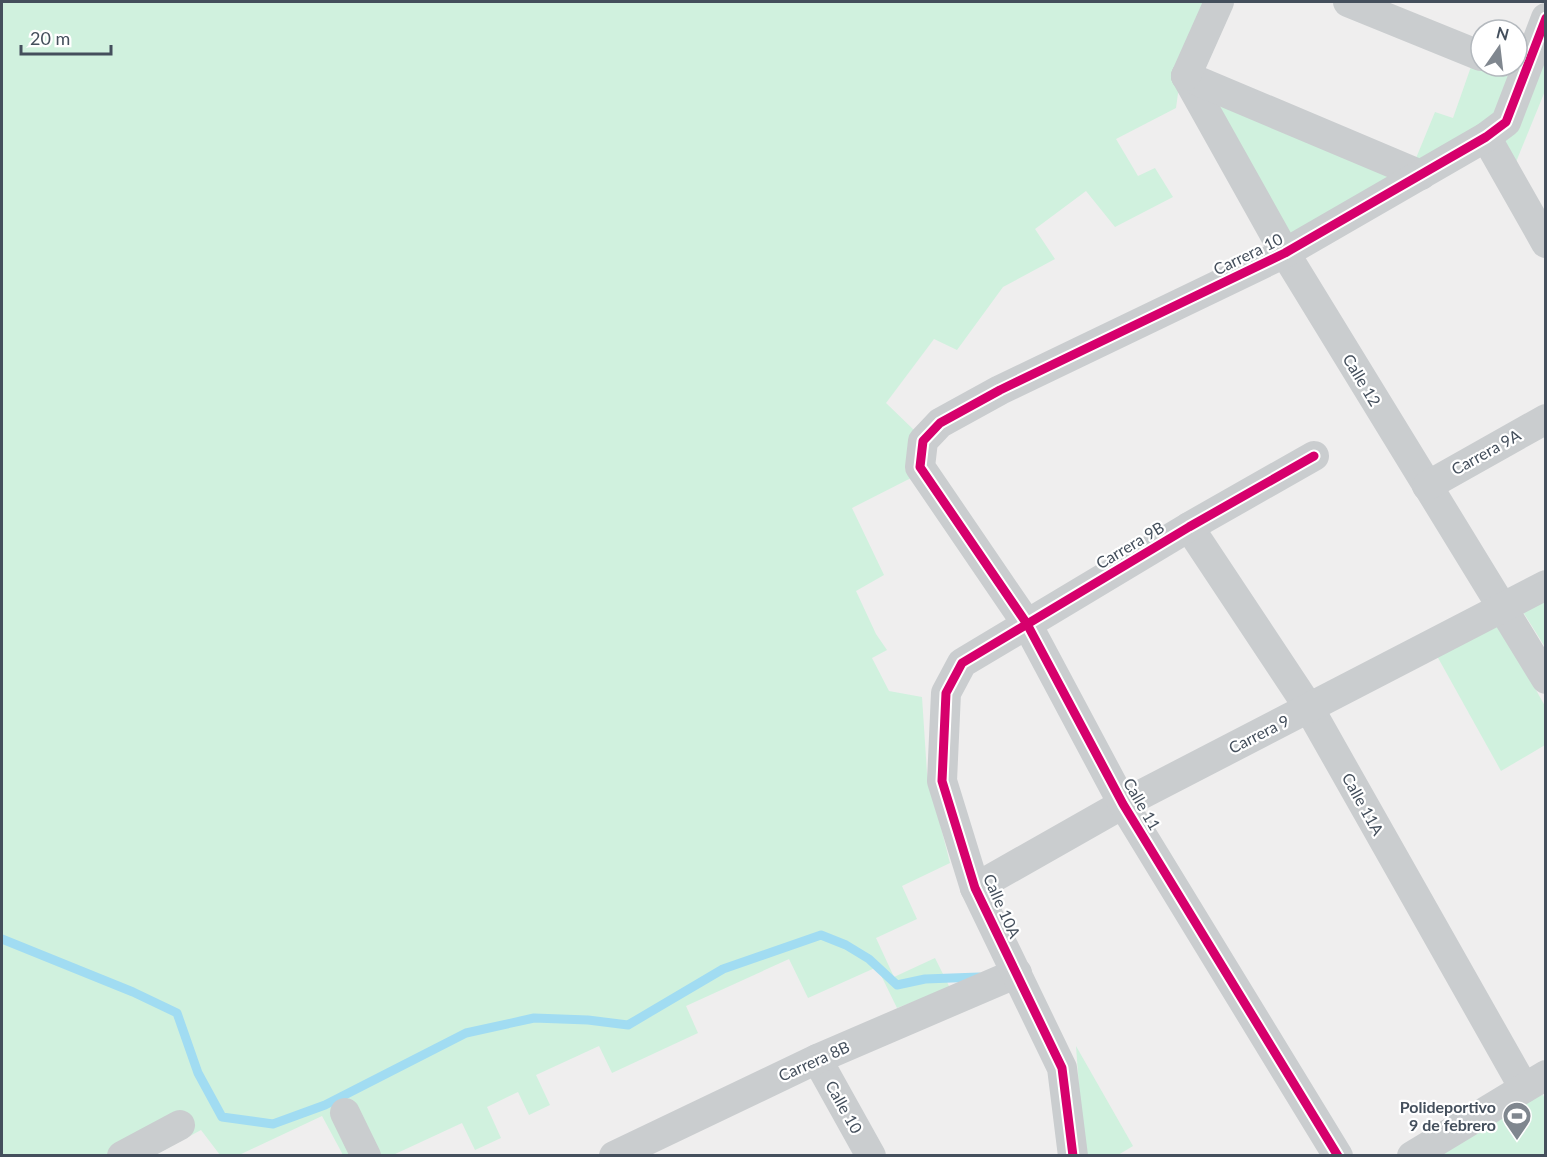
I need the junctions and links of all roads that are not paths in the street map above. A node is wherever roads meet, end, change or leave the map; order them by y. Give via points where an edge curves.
1 (1219, 2) edge
2 (1348, 2) edge
3 (1545, 18) edge
4 (1529, 46) edge
5 (1469, 51) edge
6 (1186, 76) junction
7 (1514, 78) edge
8 (1486, 137) junction
9 (1421, 175) junction
10 (1545, 243) edge
11 (1285, 253) junction
12 (1545, 419) edge
13 (1314, 456) dead end
14 (920, 467) joint
15 (1427, 486) junction
16 (1189, 527) junction
17 (1545, 585) edge
18 (1502, 608) junction
19 (1027, 624) junction
20 (962, 663) joint
21 (1545, 679) edge
22 (1310, 708) junction
23 (1123, 804) junction
24 (975, 888) junction
25 (1017, 973) junction
26 (817, 1059) junction
27 (1535, 1082) edge
28 (345, 1113) dead end
29 (180, 1125) dead end
30 (123, 1155) edge
31 (366, 1155) edge
32 (614, 1155) edge
33 (871, 1155) edge
34 (1073, 1155) edge
35 (1338, 1155) edge
36 (1412, 1155) edge

1 - 6 street
2 - 5 street
3 - 4 street, Carrera 10
6 - 9 street
6 - 11 street, Calle 12
7 - 8 street, Carrera 10 via 1506,122
8 - 9 street, Carrera 10
8 - 10 street
9 - 11 street, Carrera 10
11 - 14 street, Carrera 10 via 1000,390 940,423 923,441
11 - 15 street, Calle 12
12 - 15 street, Carrera 9A
13 - 16 street, Carrera 9B
14 - 19 street, Calle 11
15 - 18 street, Calle 12
16 - 19 street, Carrera 9B
16 - 22 street, Calle 11A
17 - 18 street, Carrera 9
18 - 21 street, Calle 12
18 - 22 street, Carrera 9
19 - 20 street, Carrera 9B
19 - 23 street, Calle 11
20 - 24 street, Calle 10A via 946,693 942,781
22 - 23 street, Carrera 9
22 - 27 street, Calle 11A
23 - 24 street, Carrera 9
23 - 35 street, Calle 11
24 - 25 street, Calle 10A
25 - 26 street, Carrera 8B
25 - 34 street, Calle 10A via 1062,1068
26 - 32 street, Carrera 8B
26 - 33 street, Calle 10
27 - 36 street
28 - 31 street
29 - 30 street

